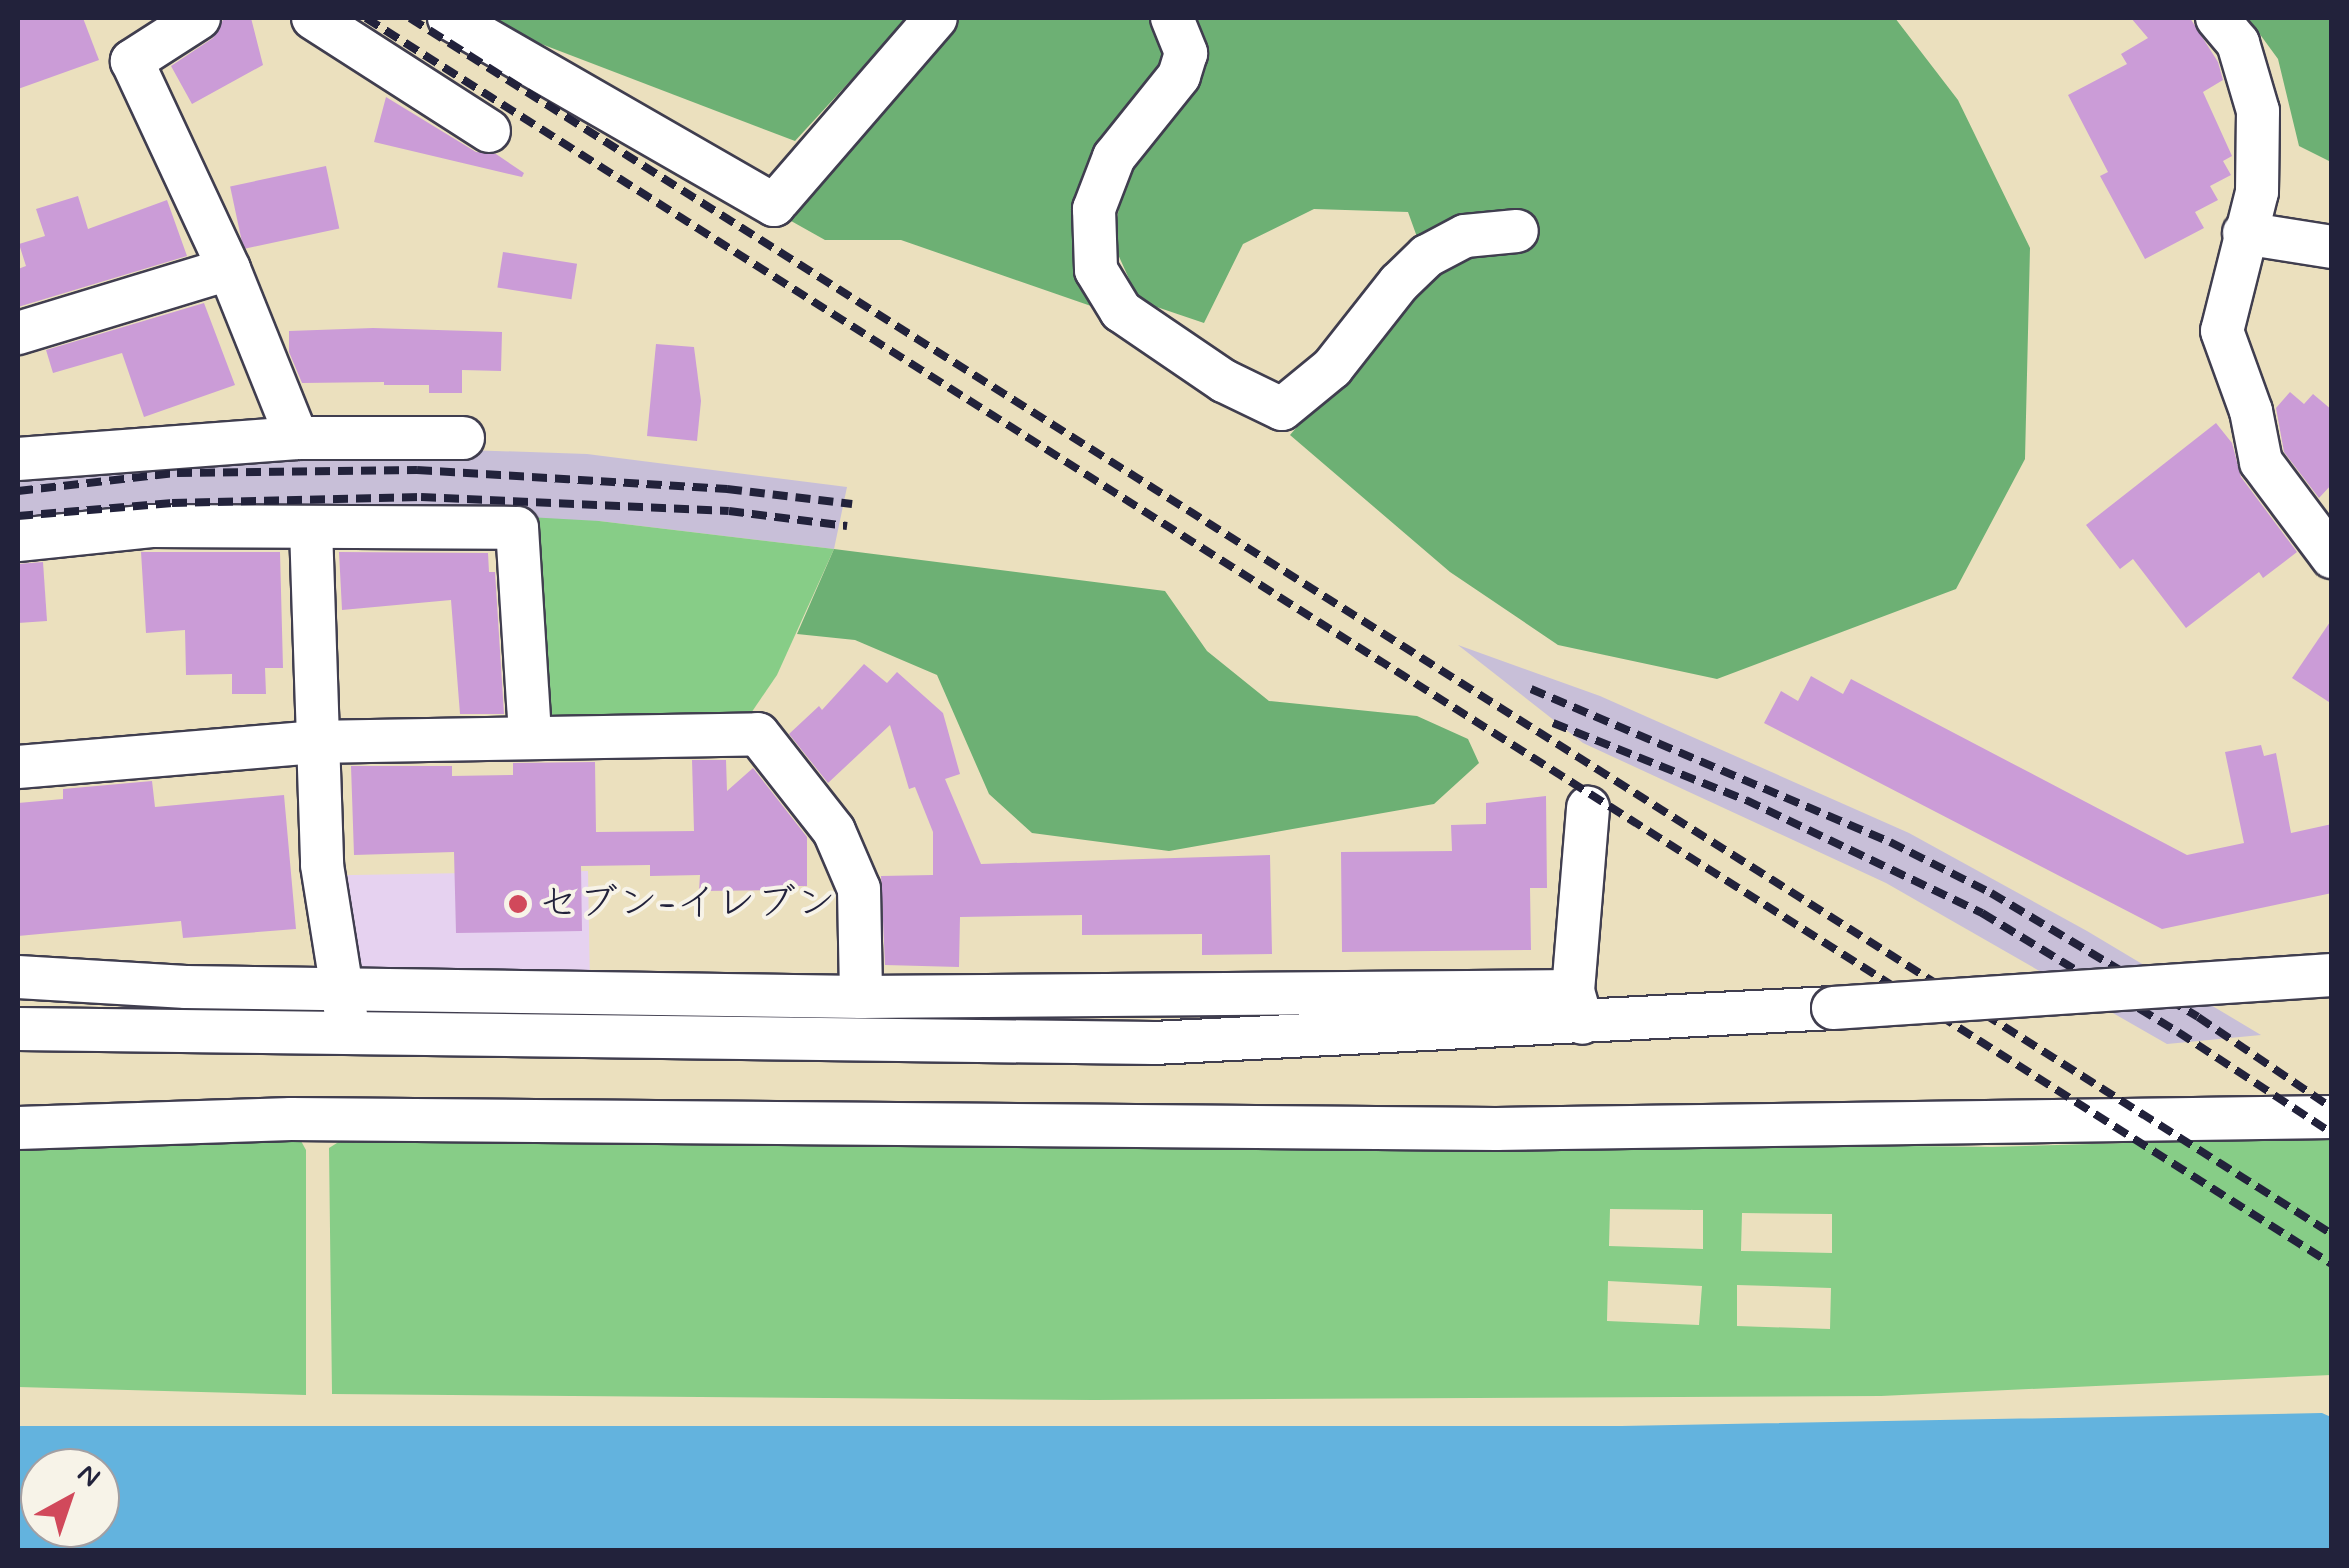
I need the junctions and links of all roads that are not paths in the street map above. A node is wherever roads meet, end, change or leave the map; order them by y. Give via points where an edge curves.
1 (199, 18) edge
2 (314, 18) edge
3 (449, 18) edge
4 (936, 18) edge
5 (1172, 18) edge
6 (2216, 18) edge
7 (489, 131) dead end
8 (1517, 231) dead end
9 (2244, 233) junction
10 (2332, 247) edge
11 (230, 269) junction
12 (18, 333) edge
13 (297, 438) junction
14 (463, 438) dead end
15 (18, 459) edge
16 (312, 528) junction
17 (18, 540) edge
18 (2332, 557) edge
19 (530, 737) junction
20 (318, 742) junction
21 (18, 768) edge
22 (1588, 808) dead end
23 (2332, 975) edge
24 (18, 977) edge
25 (341, 990) junction
26 (861, 998) junction
27 (1577, 1007) junction
28 (18, 1029) edge
29 (350, 1034) junction
30 (2332, 1118) edge
31 (18, 1128) edge

1 - 11 street via 132,61
2 - 7 street
3 - 4 street via 774,206
5 - 8 street via 1186,53 1179,76 1114,157 1094,209 1096,270 1121,312 1224,381 1282,409 1332,368 1427,256 1465,236
6 - 9 street via 2238,43 2258,111 2257,192
9 - 10 street
9 - 18 street via 2222,332 2251,411 2261,462
11 - 12 street
11 - 13 street
13 - 14 street
13 - 15 street
16 - 17 street via 151,526
16 - 19 street via 517,528
16 - 20 street
19 - 20 street
19 - 26 street via 758,734 834,831 858,888
20 - 21 street
20 - 25 street via 322,865
22 - 27 street
23 - 27 street, bridge via 1832,1008
24 - 25 street
25 - 26 street
25 - 29 street
26 - 27 street
27 - 29 street via 1154,1043
28 - 29 street
30 - 31 street via 1496,1129 291,1118

